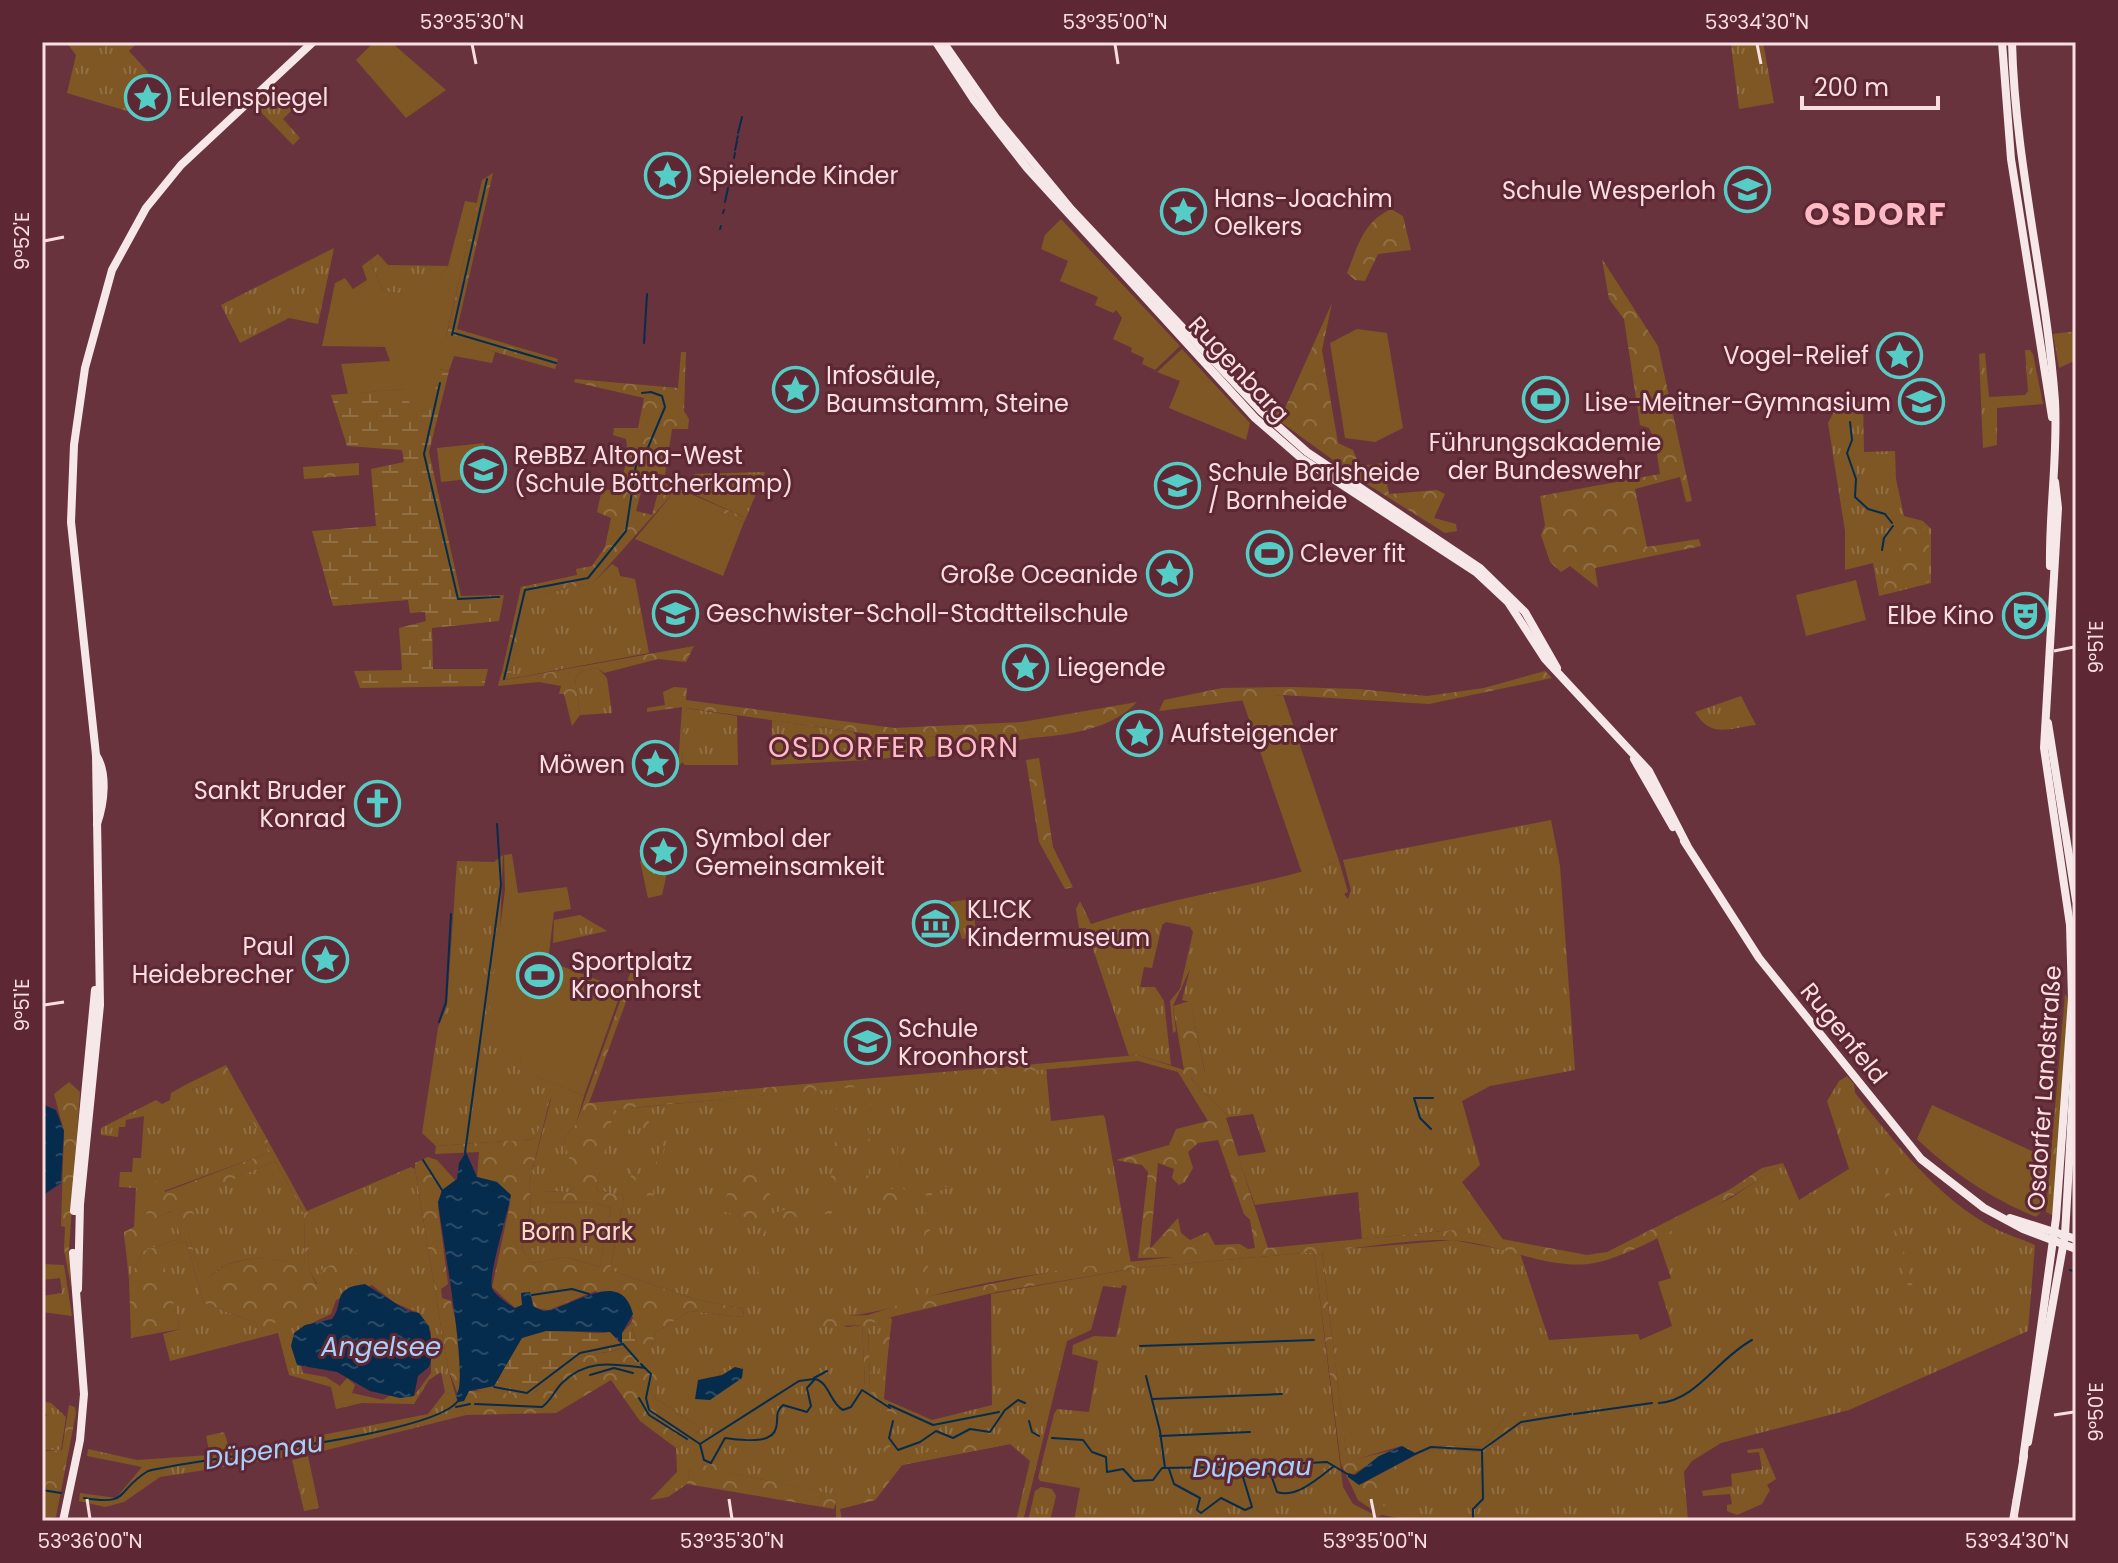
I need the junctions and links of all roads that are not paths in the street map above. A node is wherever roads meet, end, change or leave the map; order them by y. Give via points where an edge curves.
1 (313, 42) edge
2 (936, 42) edge
3 (943, 42) edge
4 (2002, 42) edge
5 (2012, 42) edge
6 (2054, 421) junction
7 (1269, 427) junction
8 (1559, 672) junction
9 (2047, 719) junction
10 (1657, 791) joint
11 (2076, 900) edge
12 (2072, 943) junction
13 (2076, 956) edge
14 (2076, 1039) edge
15 (2054, 1236) junction
16 (2076, 1239) edge
17 (2064, 1240) junction
18 (2076, 1249) edge
19 (2023, 1459) junction
20 (63, 1521) edge
21 (2013, 1521) edge

1 - 20 main road via 166,181 126,239 85,365 71,503 96,755 97,977 75,1198 83,1409
2 - 7 main road, Rugenbarg via 1027,168
3 - 7 main road, Rugenbarg via 996,118 1071,209
4 - 6 main road, Osdorfer Landstraße via 2009,147
5 - 6 main road, Osdorfer Landstraße via 2016,129
6 - 9 main road, Osdorfer Landstraße via 2058,508
7 - 8 main road, Rugenbarg via 1343,487 1477,573 1508,602
7 - 8 main road, Rugenbarg via 1501,587 1538,631
8 - 10 main road, Rugenbarg
9 - 11 main road, Osdorfer Landstraße
9 - 12 main road, Osdorfer Landstraße via 2046,766
10 - 15 main road, Rugenfeld via 1759,958 1911,1147 1949,1184 2001,1217
12 - 13 main road
12 - 15 main road, Osdorfer Landstraße
14 - 17 main road, Osdorfer Landstraße
15 - 17 main road, Rugenfeld
15 - 19 main road, Osdorfer Landstraße
16 - 17 main road
17 - 18 main road
17 - 19 main road, Osdorfer Landstraße
19 - 21 main road, Osdorfer Landstraße

